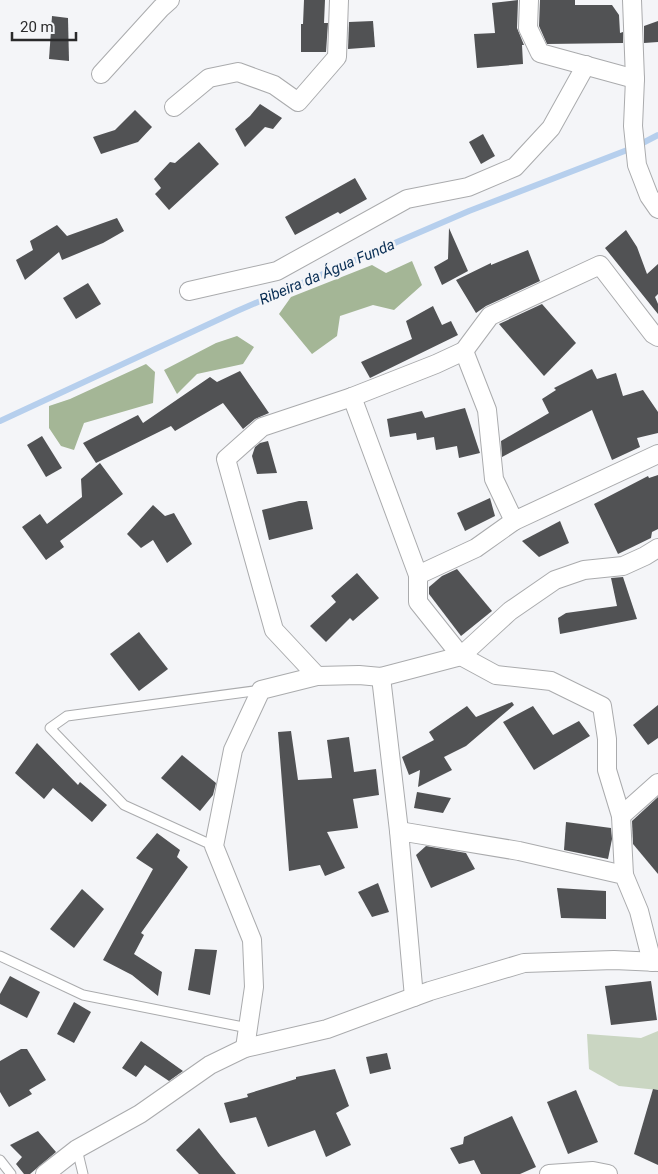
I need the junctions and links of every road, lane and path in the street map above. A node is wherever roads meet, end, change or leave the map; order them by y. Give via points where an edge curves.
1 (170, 0) edge
2 (339, 0) edge
3 (529, 0) edge
4 (632, 0) edge
5 (586, 65) junction
6 (100, 74) dead end
7 (635, 79) junction
8 (174, 107) dead end
9 (652, 184) edge
10 (658, 210) edge
11 (189, 291) dead end
12 (658, 336) edge
13 (464, 351) junction
14 (352, 397) junction
15 (658, 454) edge
16 (514, 521) junction
17 (658, 548) edge
18 (418, 575) junction
19 (461, 656) junction
20 (317, 676) junction
21 (381, 677) junction
22 (260, 690) junction
23 (658, 783) edge
24 (621, 816) junction
25 (399, 831) junction
26 (214, 846) junction
27 (624, 875) junction
28 (0, 956) edge
29 (655, 962) edge
30 (414, 998) junction
31 (248, 1028) junction
32 (245, 1048) junction
33 (77, 1149) junction
34 (0, 1160) edge
35 (11, 1174) edge
36 (45, 1174) edge
37 (83, 1174) edge
38 (549, 1174) edge
39 (608, 1174) edge

1 - 6 street
2 - 8 street via 338,57 298,102 274,85 238,72 209,78
3 - 5 street via 528,28 540,53
4 - 7 street
5 - 7 street
5 - 11 street via 551,128 515,167 468,187 407,198 277,271
7 - 9 street via 632,126 637,165
9 - 10 street via 648,196
12 - 13 street via 653,334 600,265 490,316
13 - 14 street
13 - 16 street via 487,410 494,479
14 - 18 street
14 - 20 street via 262,427 226,458 274,630
15 - 16 street
16 - 18 street via 476,548
17 - 19 street via 623,566 584,570 556,580 510,611
18 - 19 street via 418,602
19 - 21 street
19 - 24 street via 496,674 551,681 602,706 607,770
20 - 21 street
20 - 22 street
21 - 25 street
22 - 26 street via 233,750
22 - 26 lane via 67,716 50,728 124,805
23 - 24 street
24 - 27 street
25 - 27 street via 520,851
25 - 30 street
26 - 31 street via 252,940 254,987
27 - 29 street via 640,911
28 - 31 lane via 83,995
29 - 30 street via 524,963
30 - 32 street via 327,1029
31 - 32 street
32 - 33 street via 210,1065 140,1114
33 - 36 street
33 - 37 lane
34 - 35 lane
38 - 39 street via 593,1170

